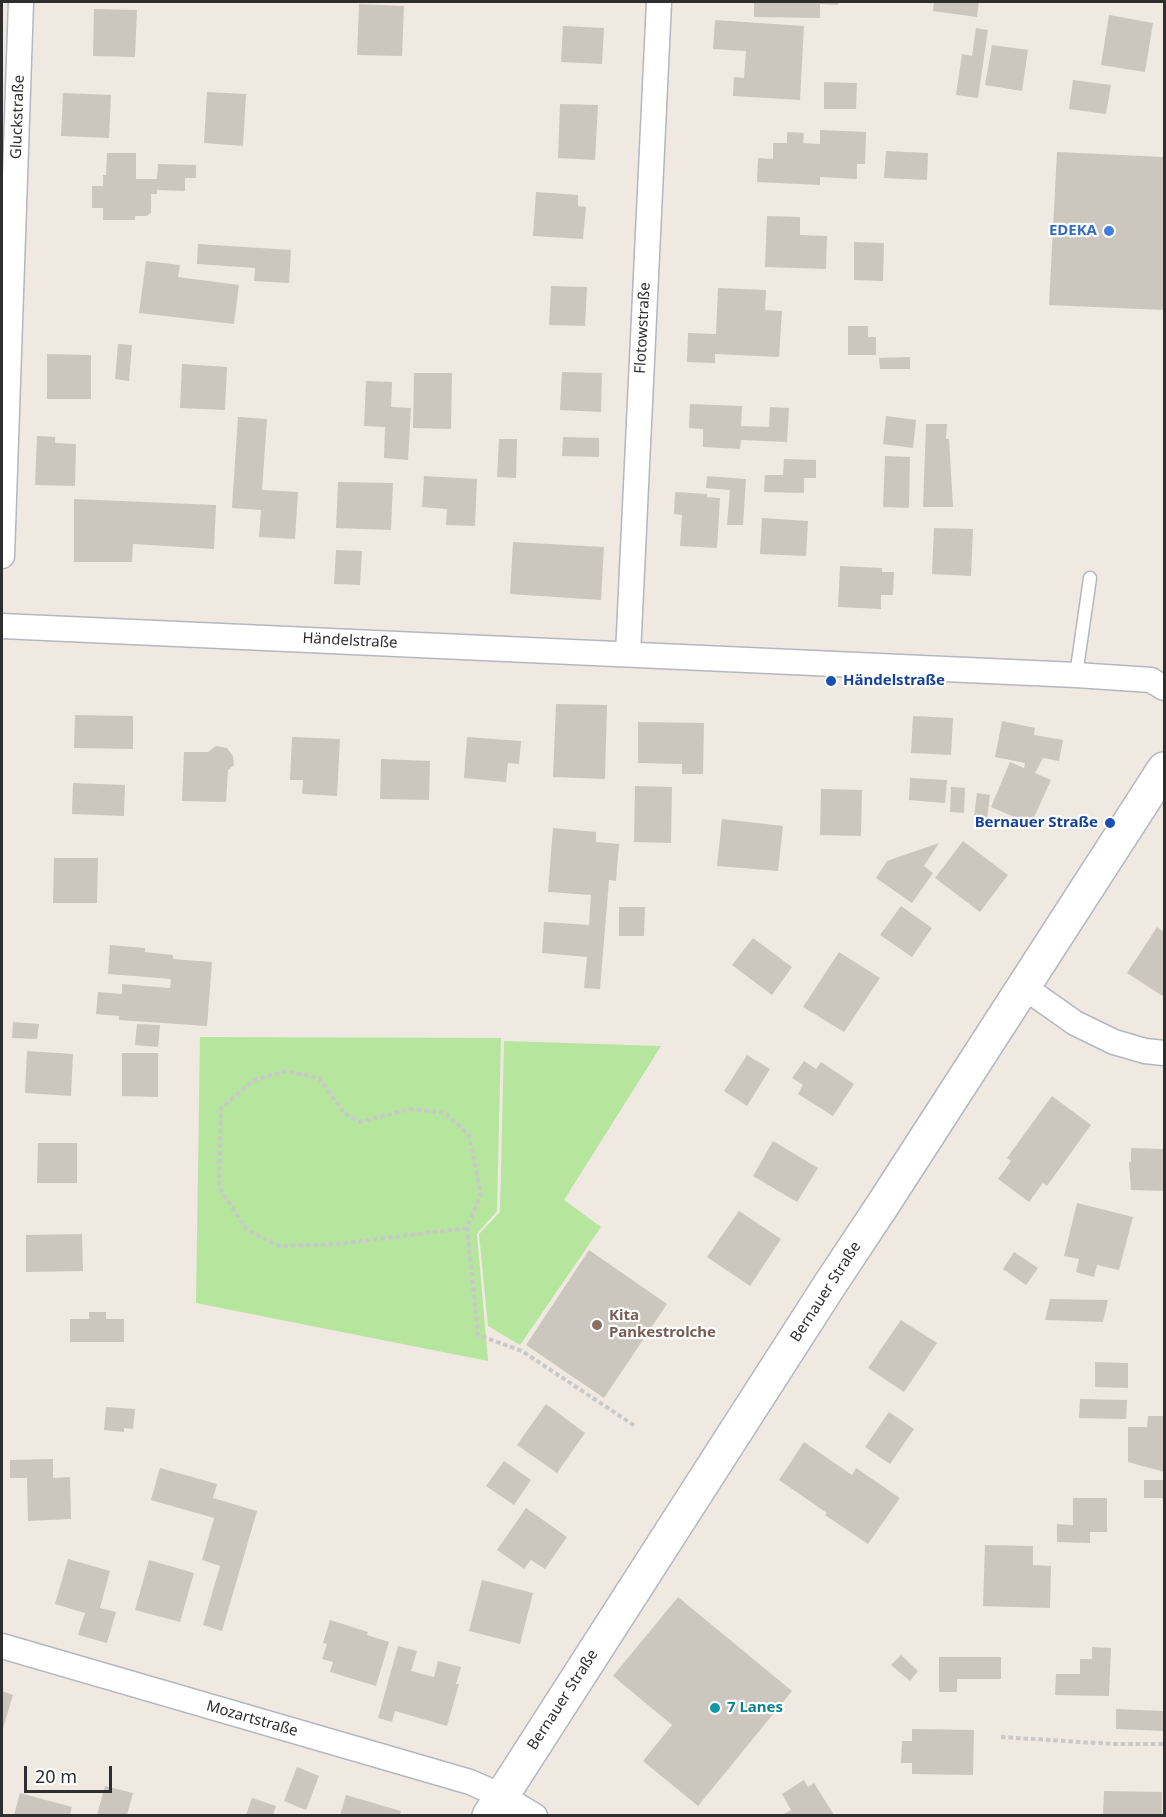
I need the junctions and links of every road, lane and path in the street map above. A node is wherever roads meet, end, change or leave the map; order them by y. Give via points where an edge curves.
1 (21, 2) edge
2 (659, 2) edge
3 (2, 556) edge
4 (1089, 578) dead end
5 (2, 626) edge
6 (628, 654) junction
7 (1076, 675) junction
8 (1164, 688) edge
9 (1164, 769) edge
10 (1024, 987) junction
11 (1164, 1053) edge
12 (467, 1228) junction
13 (468, 1312) dead end
14 (476, 1312) junction
15 (635, 1426) dead end
16 (2, 1646) edge
17 (1001, 1737) dead end
18 (1164, 1744) edge
19 (495, 1806) edge
20 (535, 1815) edge

1 - 3 street, Gluckstraße
2 - 6 street, Flotowstraße
4 - 7 lane
5 - 6 street, Händelstraße
6 - 7 street, Händelstraße
7 - 8 street, Händelstraße via 1150,680
9 - 10 main road, Bernauer Straße
10 - 11 street via 1075,1023 1114,1042
10 - 19 main road, Bernauer Straße
12 - 12 path via 482,1194 469,1135 445,1113 410,1109 360,1122 344,1113 319,1078 286,1071 254,1080 220,1108 219,1187 247,1230 279,1246 337,1245
12 - 14 path
13 - 14 path
14 - 15 path via 478,1335 522,1351
16 - 19 street, Mozartstraße via 470,1782
17 - 18 path
19 - 20 street, Mozartstraße

